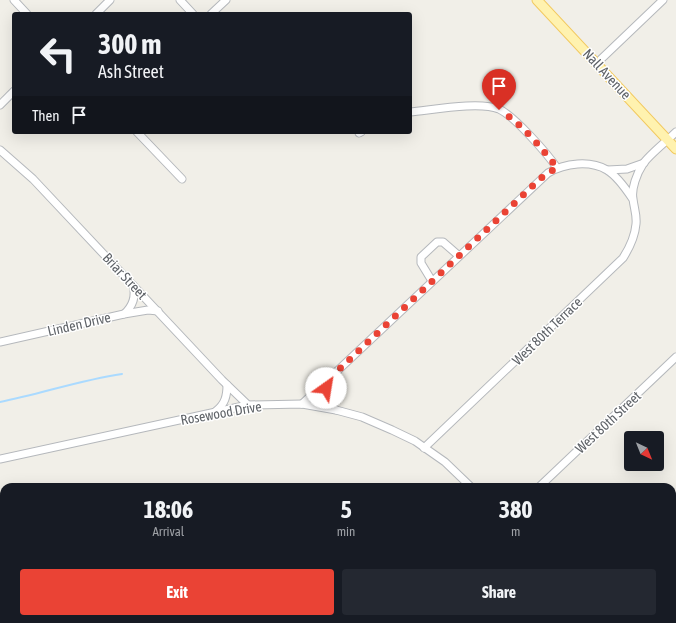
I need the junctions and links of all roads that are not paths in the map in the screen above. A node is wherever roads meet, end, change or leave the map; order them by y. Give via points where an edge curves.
1 (14, 0) edge
2 (110, 0) edge
3 (180, 0) edge
4 (226, 0) edge
5 (537, 0) edge
6 (663, 0) edge
7 (25, 12) edge
8 (98, 12) edge
9 (191, 12) edge
10 (213, 12) edge
11 (597, 63) junction
12 (12, 93) edge
13 (0, 105) edge
14 (412, 112) edge
15 (676, 132) edge
16 (139, 134) edge
17 (668, 140) junction
18 (676, 149) edge
19 (0, 150) edge
20 (644, 163) junction
21 (557, 168) junction
22 (608, 170) junction
23 (182, 179) dead end
24 (632, 198) junction
25 (459, 256) junction
26 (432, 281) junction
27 (132, 284) junction
28 (158, 311) junction
29 (124, 314) junction
30 (0, 342) edge
31 (676, 357) edge
32 (330, 378) junction
33 (227, 385) junction
34 (302, 404) junction
35 (248, 405) junction
36 (336, 410) junction
37 (216, 411) junction
38 (424, 448) junction
39 (0, 459) edge
40 (467, 483) edge
41 (543, 483) edge

1 - 7 street
2 - 8 street
3 - 9 street
4 - 10 street
5 - 11 main road, Nall Avenue
6 - 11 street
11 - 17 main road, Nall Avenue
12 - 13 street
14 - 21 street via 475,106 488,106 499,110 516,122
15 - 17 street
16 - 23 street
17 - 18 main road, Nall Avenue
17 - 20 street
19 - 27 street, Briar Street via 33,179
20 - 22 street via 627,169
20 - 24 street via 637,177
21 - 22 street via 580,164
21 - 25 street via 540,179
22 - 24 street
24 - 38 street, West 80th Terrace via 636,216 634,236 623,258
25 - 26 street
25 - 26 street via 443,242 437,242 421,257 421,263
26 - 32 street
27 - 28 street, Briar Street
27 - 29 street via 135,292 133,300
28 - 29 street, Linden Drive
28 - 33 street, Briar Street
29 - 30 street, Linden Drive
31 - 41 street, West 80th Street
32 - 34 street
32 - 36 street via 326,393
33 - 35 street, Briar Street
33 - 37 street via 225,399
34 - 35 street, Rosewood Drive
34 - 36 street, Rosewood Drive
35 - 37 street, Rosewood Drive
36 - 38 street, Rosewood Drive via 392,430
37 - 39 street, Rosewood Drive
38 - 40 street, Rosewood Drive via 445,462

